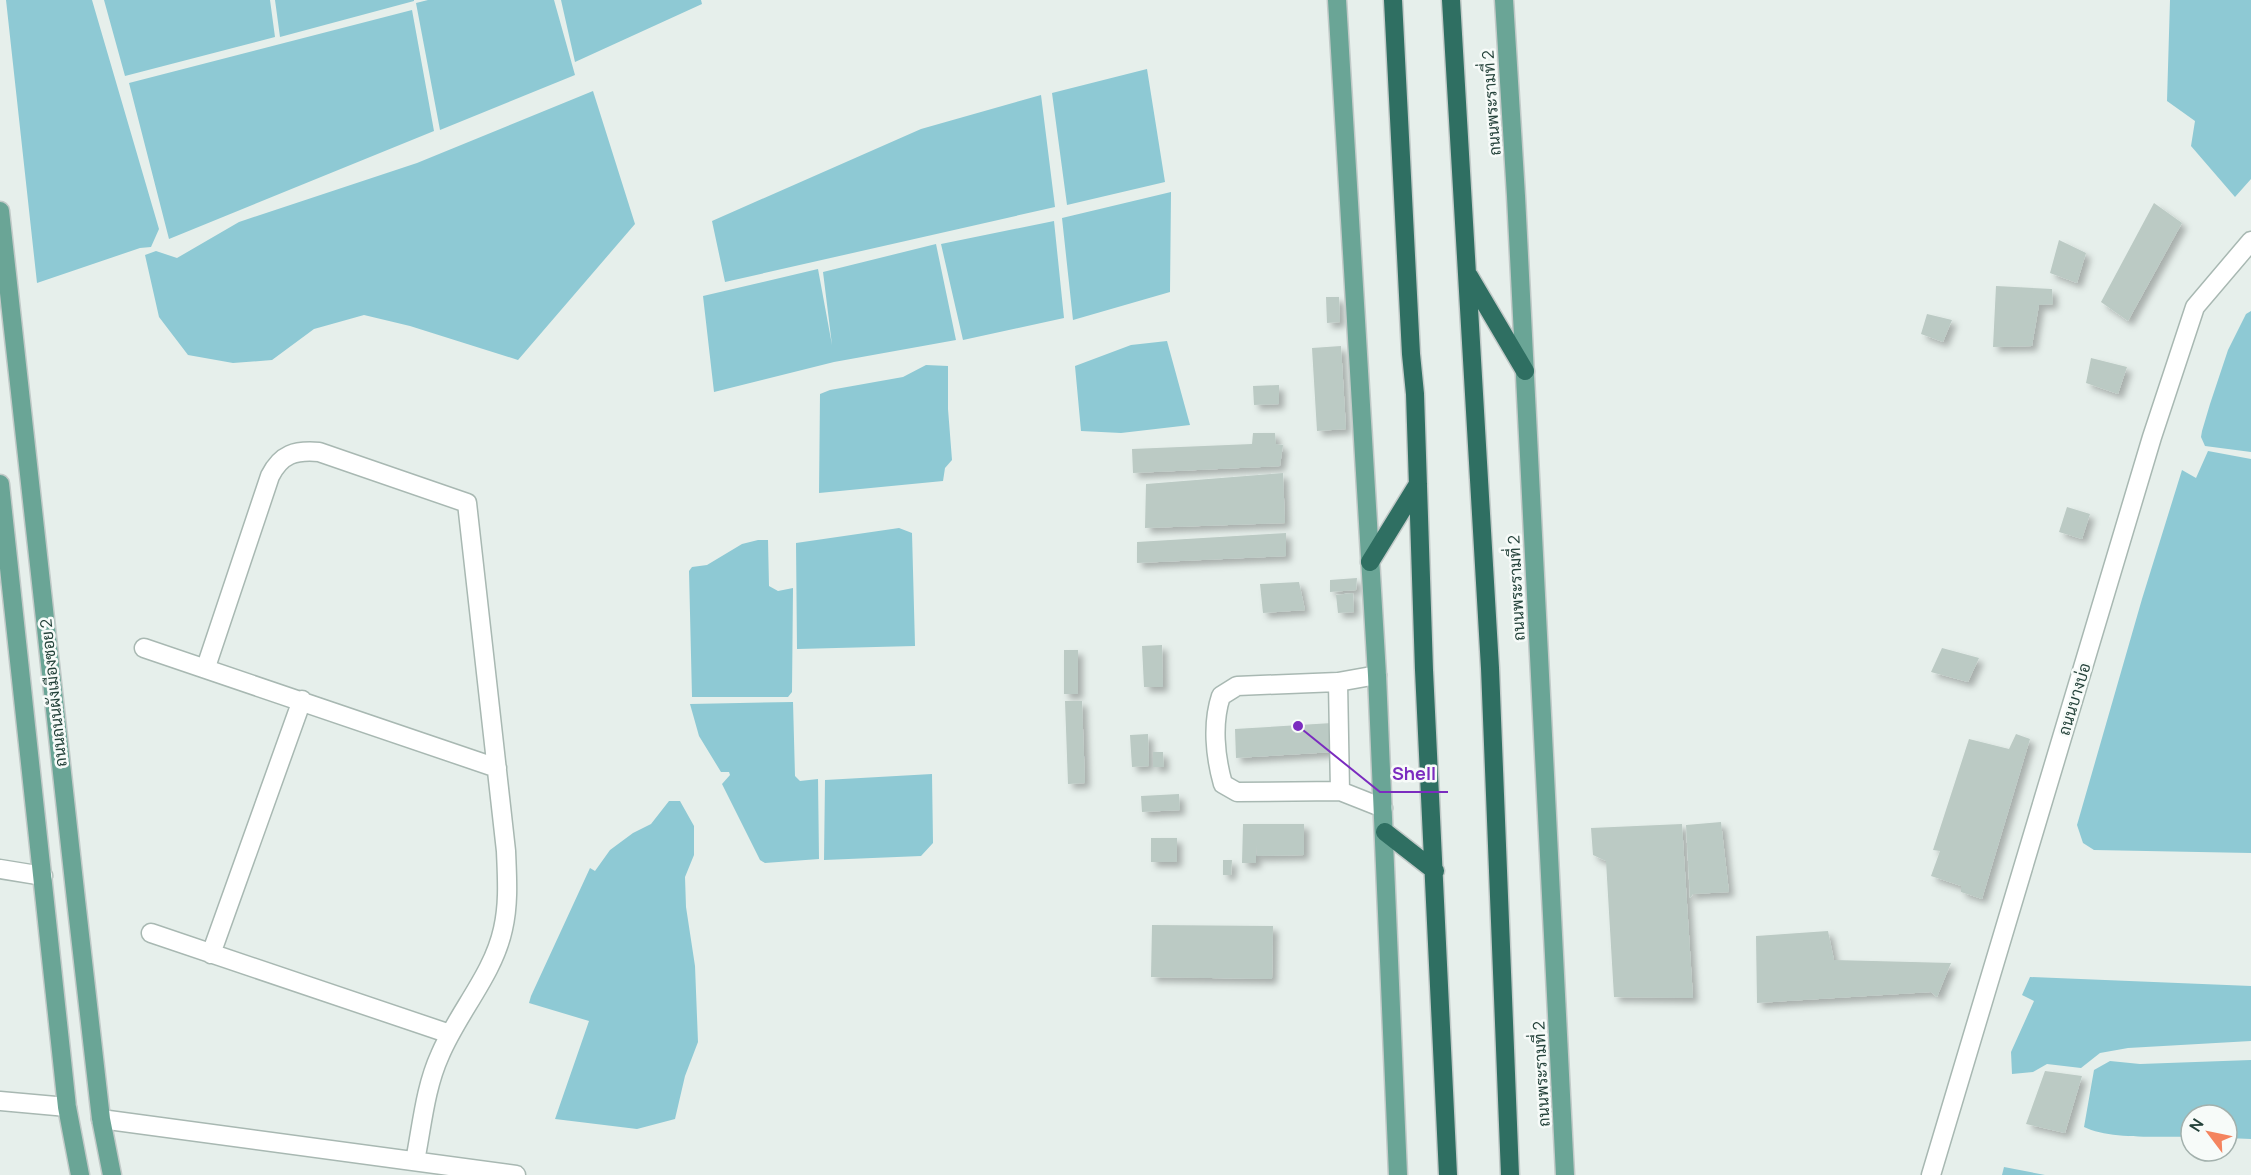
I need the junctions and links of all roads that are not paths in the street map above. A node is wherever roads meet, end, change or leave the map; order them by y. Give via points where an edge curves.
1 (1337, 0) edge
2 (1393, 0) edge
3 (1451, 0) edge
4 (1504, 0) edge
5 (0, 211) edge
6 (2251, 241) edge
7 (1467, 272) junction
8 (1525, 371) junction
9 (0, 484) edge
10 (1418, 484) junction
11 (1370, 562) junction
12 (144, 648) dead end
13 (206, 668) junction
14 (1377, 675) junction
15 (1338, 682) junction
16 (302, 700) junction
17 (497, 768) junction
18 (1340, 791) junction
19 (1383, 808) junction
20 (1384, 831) junction
21 (0, 869) edge
22 (1435, 870) junction
23 (43, 876) junction
24 (76, 900) junction
25 (46, 904) junction
26 (151, 933) dead end
27 (211, 954) junction
28 (450, 1034) junction
29 (0, 1101) edge
30 (67, 1107) junction
31 (101, 1119) junction
32 (415, 1161) junction
33 (80, 1175) edge
34 (112, 1175) edge
35 (516, 1175) edge
36 (1398, 1175) edge
37 (1448, 1175) edge
38 (1510, 1175) edge
39 (1565, 1175) edge
40 (1931, 1175) edge

1 - 11 main road
2 - 10 highway
3 - 7 highway, ถนนพระรามที่ 2
4 - 8 main road, ถนนพระรามที่ 2
5 - 24 main road, ถนนถนนผังเมืองซอย 2
6 - 40 street, ถนนบางบ่อ via 2195,307 2152,437
7 - 8 highway
7 - 38 highway, ถนนพระรามที่ 2 via 1490,668
8 - 39 main road, ถนนพระรามที่ 2
9 - 23 main road, ถนนถนนผังเมืองซอย 2
10 - 11 highway
10 - 22 highway
11 - 14 main road
12 - 13 street
13 - 16 street
13 - 17 street via 274,468 299,451 319,452 467,503
14 - 15 street
14 - 19 main road
15 - 18 street
15 - 18 street via 1237,686 1221,696 1215,714 1223,784 1237,792
16 - 17 street
16 - 27 street
17 - 28 street via 506,852 507,906 503,931 487,970
18 - 19 street
19 - 20 main road
20 - 22 highway
20 - 36 main road
21 - 23 street
22 - 37 highway
23 - 25 main road, ถนนถนนผังเมืองซอย 2
24 - 25 main road
24 - 31 main road, ถนนถนนผังเมืองซอย 2
25 - 30 main road, ถนนถนนผังเมืองซอย 2
26 - 27 street
27 - 28 street
28 - 32 street via 429,1085
29 - 30 street
30 - 33 main road, ถนนถนนผังเมืองซอย 2
31 - 32 street
31 - 34 main road, ถนนถนนผังเมืองซอย 2
32 - 35 street

